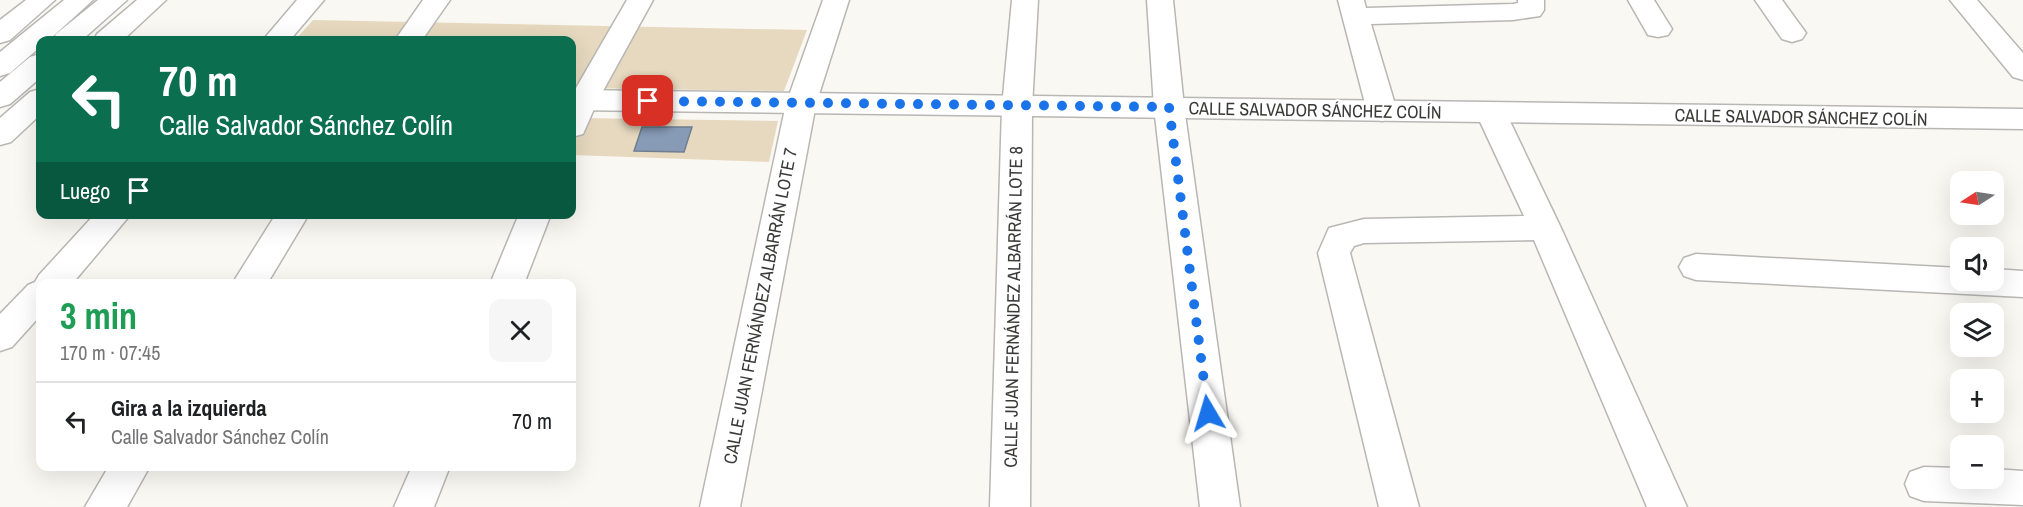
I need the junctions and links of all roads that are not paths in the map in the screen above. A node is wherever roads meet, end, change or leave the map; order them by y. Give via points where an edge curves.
1 (42, 0) edge
2 (80, 0) edge
3 (114, 0) edge
4 (153, 0) edge
5 (311, 0) edge
6 (437, 0) edge
7 (640, 0) edge
8 (836, 0) edge
9 (1025, 0) edge
10 (1160, 0) edge
11 (1531, 0) edge
12 (1641, 0) edge
13 (1768, 0) edge
14 (1963, 0) edge
15 (1353, 8) edge
16 (1658, 29) dead end
17 (1791, 33) dead end
18 (0, 34) edge
19 (37, 36) edge
20 (71, 36) edge
21 (112, 36) edge
22 (280, 36) edge
23 (411, 36) edge
24 (36, 37) edge
25 (36, 66) edge
26 (0, 67) edge
27 (2023, 71) edge
28 (0, 98) edge
29 (577, 100) edge
30 (36, 103) edge
31 (801, 104) junction
32 (1017, 107) junction
33 (1169, 107) junction
34 (1382, 111) junction
35 (1491, 113) junction
36 (2023, 119) edge
37 (0, 135) edge
38 (111, 219) edge
39 (290, 219) edge
40 (534, 219) edge
41 (1545, 228) junction
42 (1696, 267) dead end
43 (56, 279) edge
44 (252, 279) edge
45 (509, 279) edge
46 (2023, 284) edge
47 (36, 298) edge
48 (0, 337) edge
49 (128, 471) edge
50 (429, 471) edge
51 (1924, 484) dead end
52 (2023, 488) edge
53 (105, 507) edge
54 (414, 507) edge
55 (720, 507) edge
56 (1010, 507) edge
57 (1220, 507) edge
58 (1399, 507) edge
59 (1667, 507) edge

1 - 18 street
2 - 19 street
3 - 20 street
4 - 21 street
5 - 22 street
6 - 23 street
7 - 29 street
8 - 31 street, CALLE JUAN FERNÁNDEZ ALBARRÁN LOTE 7
9 - 32 street, CALLE JUAN FERNÁNDEZ ALBARRÁN LOTE 8
10 - 33 street
11 - 15 street via 1532,10 1513,12
12 - 16 street
13 - 17 street
14 - 27 street
15 - 34 street
24 - 26 street
25 - 28 street
29 - 31 street, CALLE SALVADOR SÁNCHEZ COLÍN
30 - 37 street
31 - 32 street, CALLE SALVADOR SÁNCHEZ COLÍN
31 - 55 street, CALLE JUAN FERNÁNDEZ ALBARRÁN LOTE 7
32 - 33 street, CALLE SALVADOR SÁNCHEZ COLÍN
32 - 56 street, CALLE JUAN FERNÁNDEZ ALBARRÁN LOTE 8
33 - 34 street, CALLE SALVADOR SÁNCHEZ COLÍN
33 - 57 street
34 - 35 street, CALLE SALVADOR SÁNCHEZ COLÍN
35 - 36 street, CALLE SALVADOR SÁNCHEZ COLÍN
35 - 41 street
38 - 43 street
39 - 44 street
40 - 45 street
41 - 58 street via 1364,231 1341,237 1334,253
41 - 59 street
42 - 46 street
47 - 48 street
49 - 53 street
50 - 54 street
51 - 52 street

